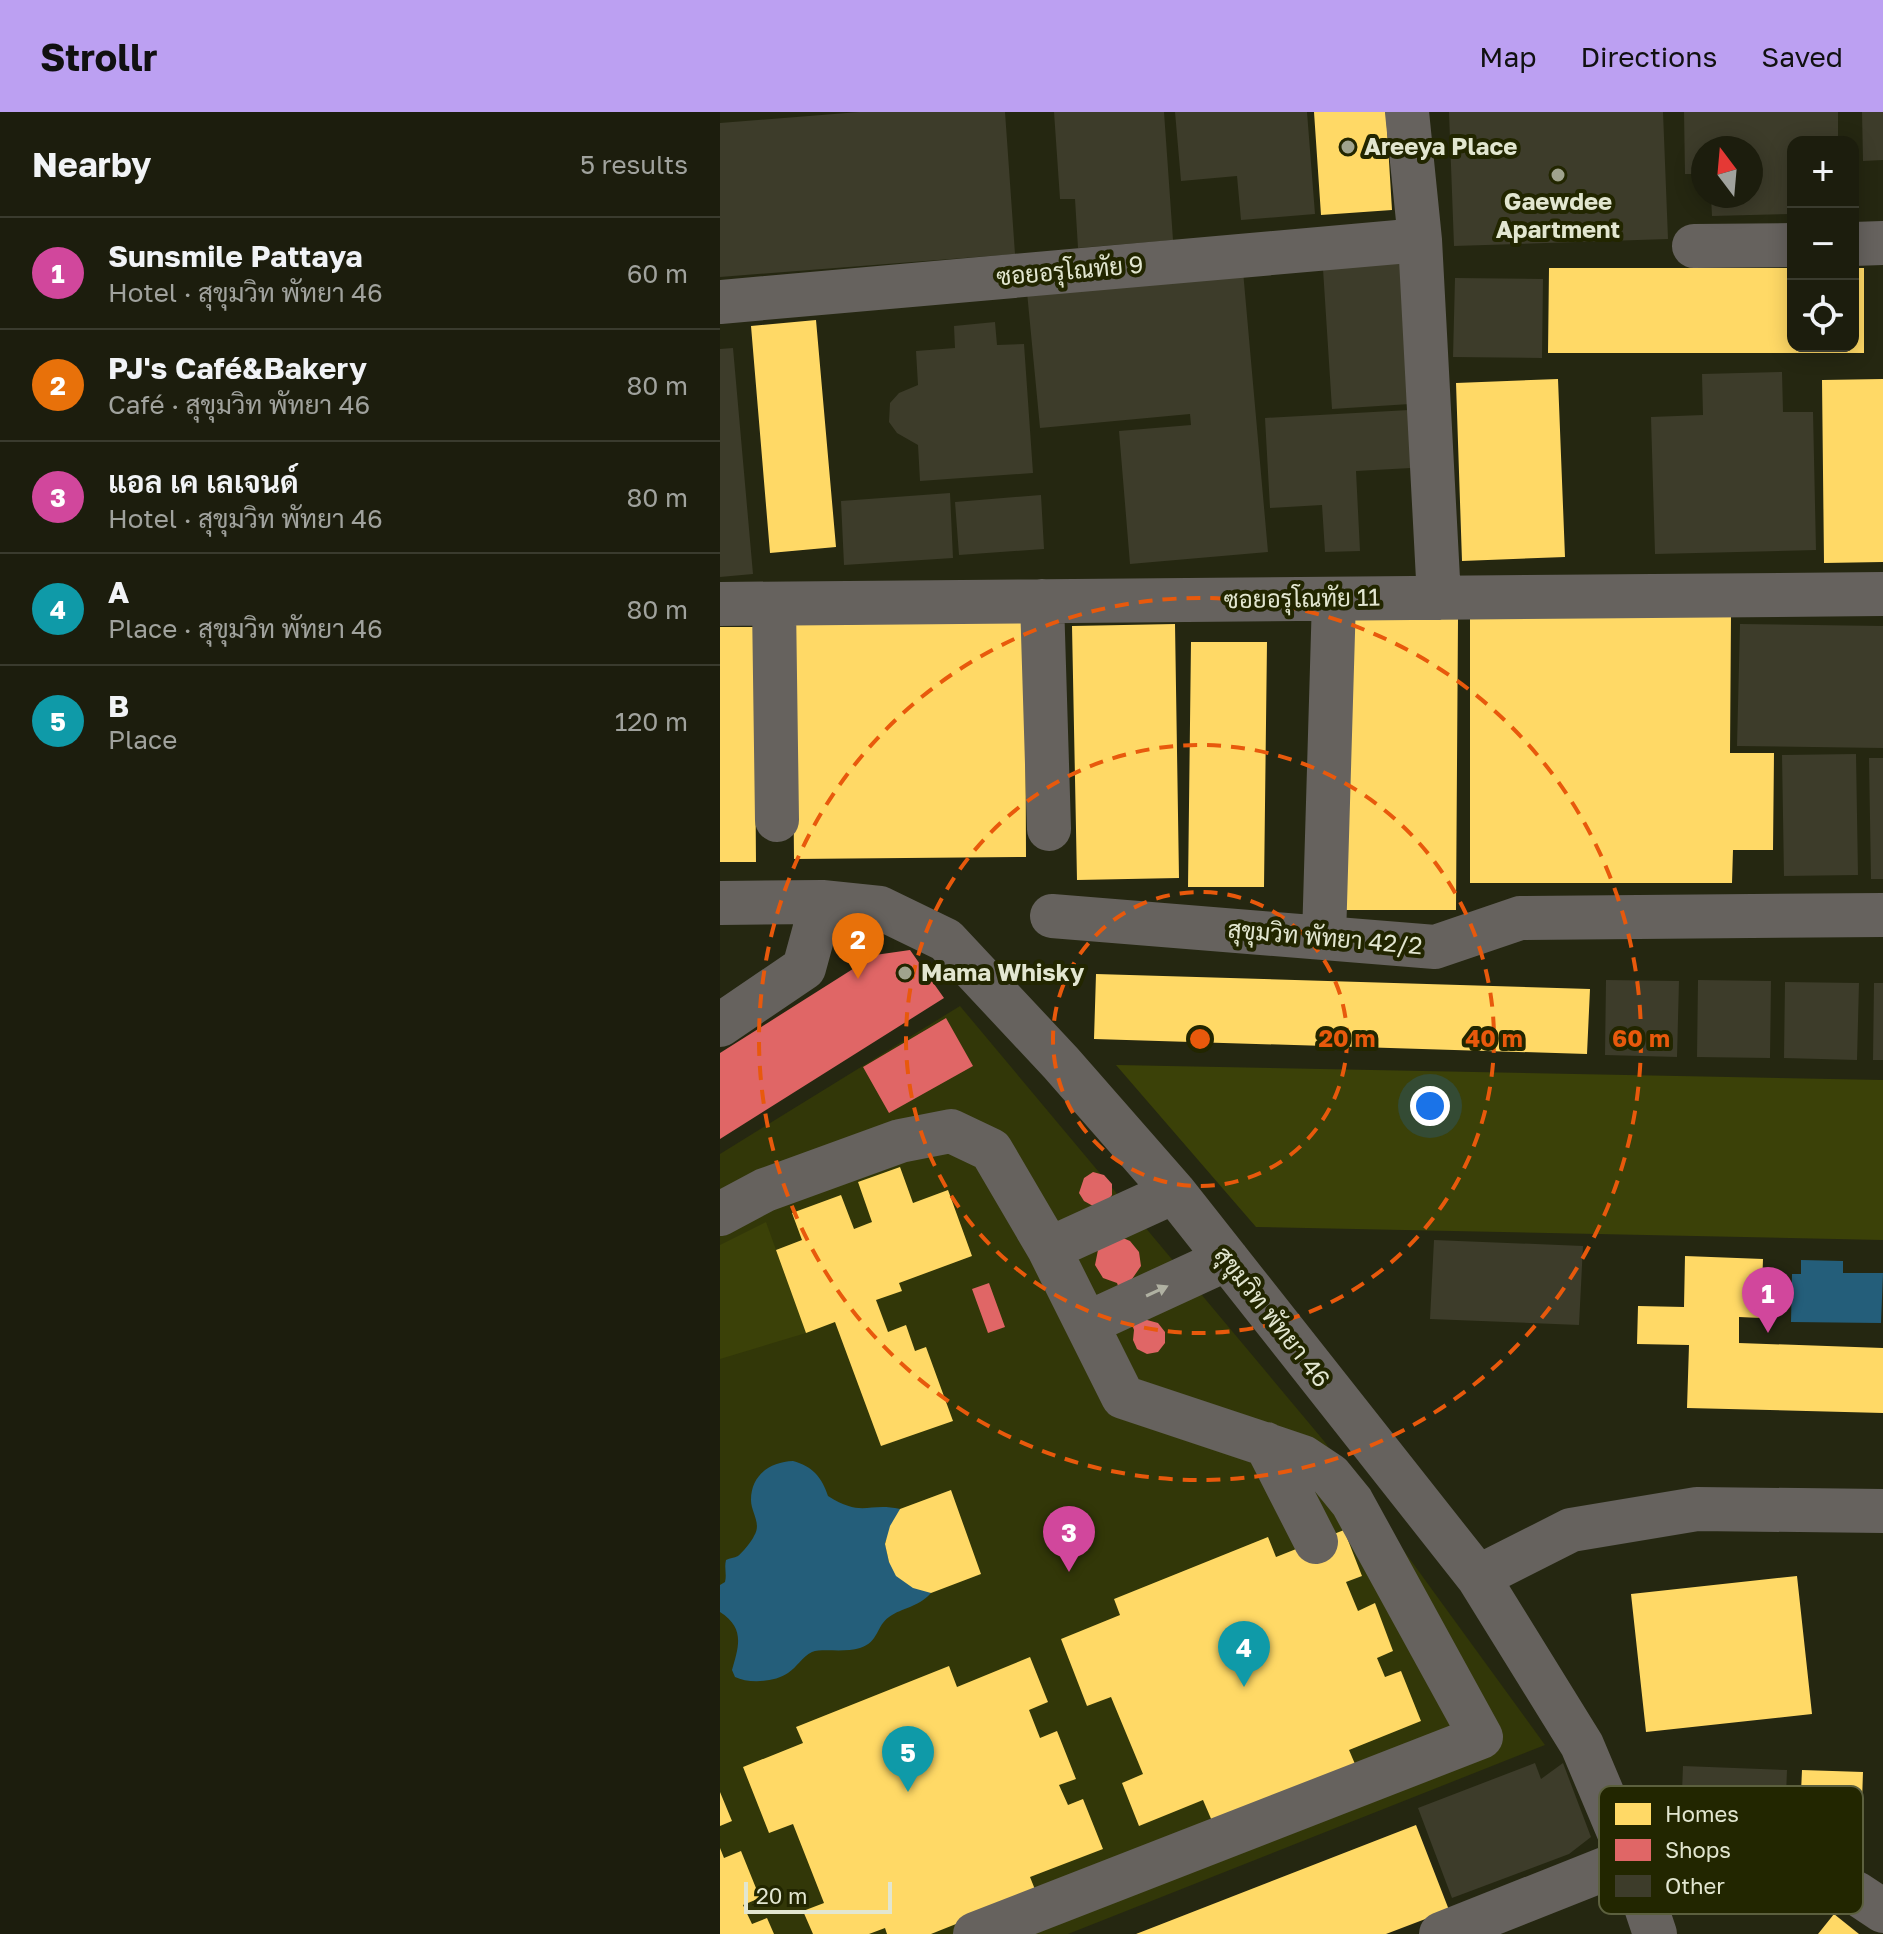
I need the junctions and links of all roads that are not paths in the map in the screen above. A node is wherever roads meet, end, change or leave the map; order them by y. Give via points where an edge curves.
1 (1407, 112) edge
2 (1420, 240) junction
3 (1883, 243) edge
4 (1859, 244) edge
5 (1787, 245) edge
6 (1694, 246) dead end
7 (720, 302) edge
8 (1883, 594) edge
9 (1439, 598) junction
10 (1334, 599) junction
11 (1042, 601) junction
12 (720, 604) edge
13 (774, 604) junction
14 (777, 820) dead end
15 (1049, 829) dead end
16 (822, 902) junction
17 (720, 903) edge
18 (1883, 915) edge
19 (1052, 916) dead end
20 (1324, 938) junction
21 (720, 1025) edge
22 (1174, 1192) junction
23 (720, 1214) edge
24 (1049, 1249) junction
25 (1227, 1259) junction
26 (1088, 1323) junction
27 (1266, 1444) junction
28 (1883, 1511) edge
29 (1316, 1542) dead end
30 (1478, 1577) junction
31 (1599, 1786) edge
32 (1599, 1871) edge
33 (1648, 1914) edge
34 (975, 1934) edge
35 (1441, 1934) edge
36 (1655, 1934) edge

1 - 2 street
2 - 7 street, ซอยอรุโณทัย 9
2 - 9 street
3 - 4 street
5 - 6 street
8 - 9 street, ซอยอรุโณทัย 11
9 - 10 street, ซอยอรุโณทัย 11
10 - 11 street, ซอยอรุโณทัย 11
10 - 20 street
11 - 13 street, ซอยอรุโณทัย 11
11 - 15 street
12 - 13 street, ซอยอรุโณทัย 11
13 - 14 street
16 - 17 street, สุขุมวิท พัทยา 46
16 - 21 street via 804,968
16 - 22 street, สุขุมวิท พัทยา 46 via 880,908 946,940
18 - 20 street, สุขุมวิท พัทยา 42/2 via 1520,918 1435,947
19 - 20 street, สุขุมวิท พัทยา 42/2
22 - 24 street
22 - 25 street, สุขุมวิท พัทยา 46
23 - 24 street via 765,1190 900,1141 951,1131 991,1150
24 - 26 street
26 -> 25 street
25 - 30 street, สุขุมวิท พัทยา 46
26 - 27 street via 1123,1397
27 - 29 street
27 - 34 street via 1303,1457 1330,1475 1352,1502 1481,1737 1331,1784 1012,1910
28 - 30 street via 1697,1509 1571,1530
30 - 31 street, สุขุมวิท พัทยา 46 via 1582,1745
32 - 35 street
33 - 36 street, สุขุมวิท พัทยา 46

